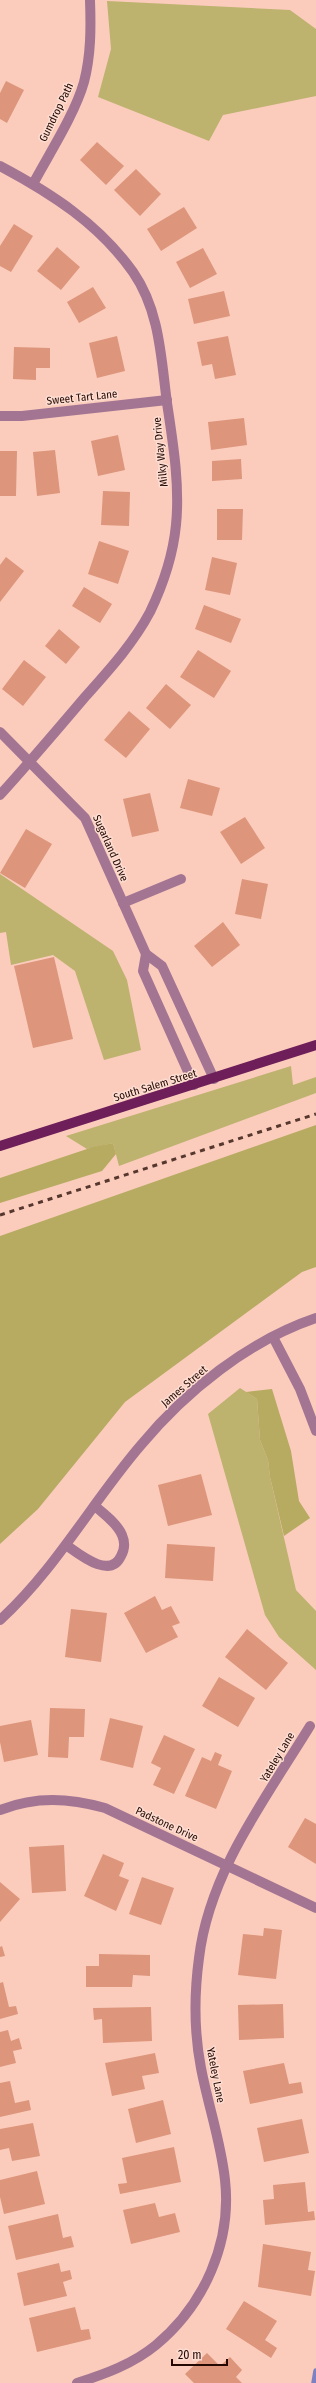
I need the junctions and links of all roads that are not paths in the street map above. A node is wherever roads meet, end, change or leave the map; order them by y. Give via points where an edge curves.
1 (90, 0) edge
2 (0, 166) edge
3 (33, 184) junction
4 (167, 400) junction
5 (0, 416) edge
6 (0, 732) edge
7 (31, 760) junction
8 (0, 795) edge
9 (181, 878) dead end
10 (122, 903) junction
11 (146, 954) junction
12 (316, 1045) edge
13 (214, 1079) junction
14 (194, 1085) junction
15 (0, 1146) edge
16 (316, 1318) edge
17 (273, 1337) junction
18 (316, 1431) edge
19 (95, 1506) junction
20 (66, 1545) junction
21 (0, 1620) edge
22 (310, 1726) dead end
23 (0, 1810) edge
24 (227, 1866) junction
25 (316, 1908) edge
26 (77, 2383) edge

1 - 3 street, Gumdrop Path via 92,36 84,83
2 - 3 street, Milky Way Drive
3 - 4 street, Milky Way Drive via 94,227 121,255 134,274 153,313
4 - 5 street, Sweet Tart Lane via 22,416
4 - 7 street, Milky Way Drive via 174,452 176,525 162,586 127,649
6 - 7 street, Sugarland Drive
7 - 8 street, Milky Way Drive
7 - 10 street, Sugarland Drive via 85,818
9 - 10 street
10 - 11 street, Sugarland Drive
11 - 13 street, Sugarland Drive via 162,966
11 - 14 street via 143,971
12 - 13 main road, South Salem Street
13 - 14 main road, South Salem Street
14 - 15 main road, South Salem Street
16 - 17 street, James Street
17 - 18 street via 300,1389
17 - 19 street, James Street via 218,1372 165,1418 140,1445
19 - 20 street, James Street
19 - 20 street via 122,1535 124,1550 120,1558 103,1566 91,1562
20 - 21 street, James Street via 30,1590
22 - 24 street, Yateley Lane
23 - 24 street, Padstone Drive via 42,1799 84,1802 105,1808
24 - 25 street, Padstone Drive
24 - 26 street, Yateley Lane via 204,1932 199,1956 195,2009 196,2039 225,2180 225,2215 217,2257 210,2277 185,2316 155,2346 115,2370

